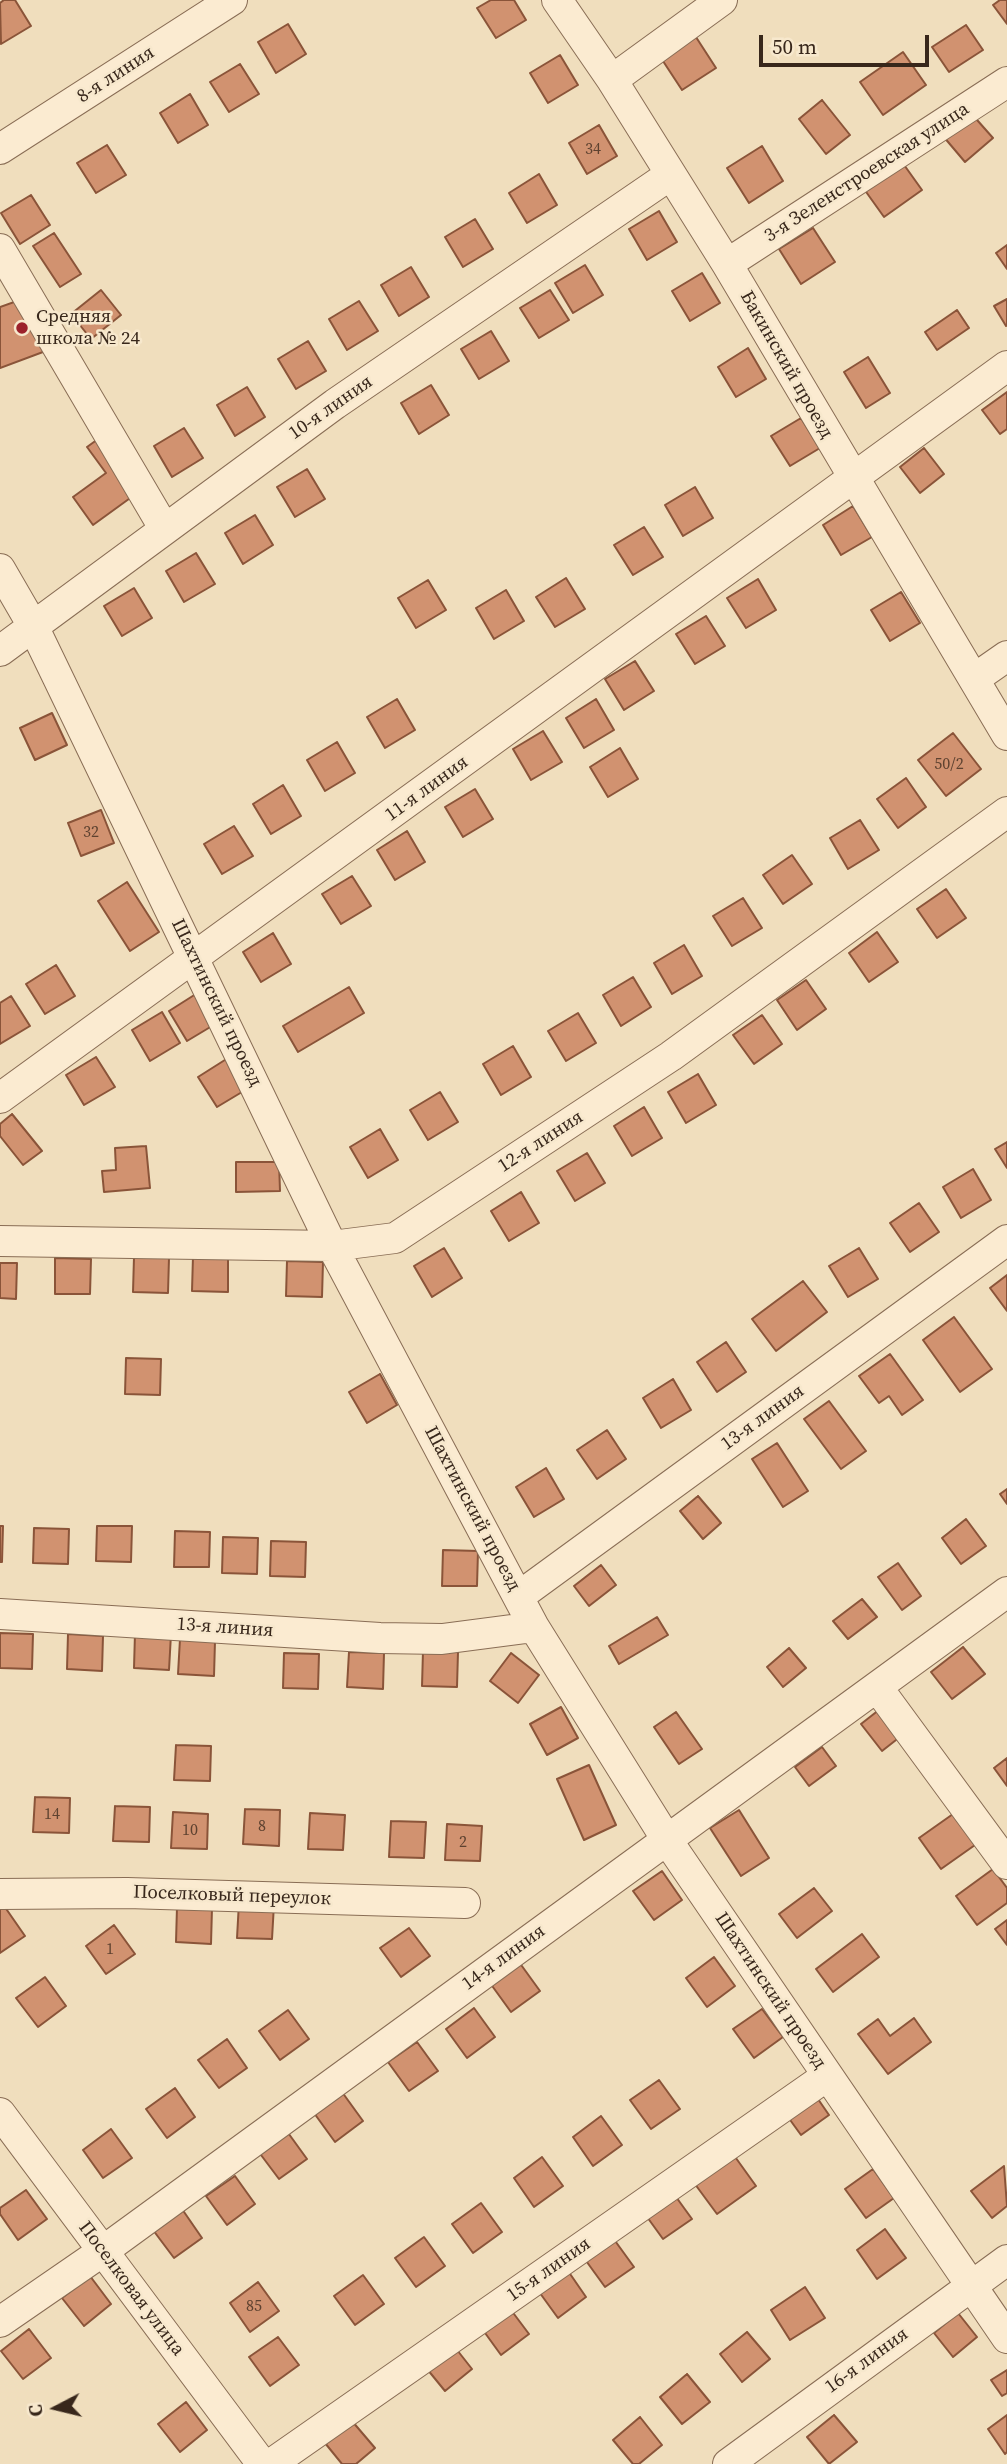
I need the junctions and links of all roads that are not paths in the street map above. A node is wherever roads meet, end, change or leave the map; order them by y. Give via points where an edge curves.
1 (232, 0) edge
2 (557, 0) edge
3 (722, 0) edge
4 (612, 80) junction
5 (1007, 82) edge
6 (0, 149) edge
7 (670, 175) junction
8 (0, 249) edge
9 (727, 264) junction
10 (1007, 366) edge
11 (852, 477) junction
12 (164, 528) junction
13 (0, 569) edge
14 (33, 626) junction
15 (0, 651) edge
16 (1007, 656) edge
17 (974, 679) junction
18 (1007, 735) edge
19 (1007, 812) edge
20 (195, 959) junction
21 (0, 1098) edge
22 (1007, 1240) edge
23 (0, 1241) edge
24 (332, 1246) junction
25 (1007, 1592) edge
26 (518, 1597) junction
27 (0, 1614) edge
28 (534, 1627) junction
29 (877, 1687) junction
30 (667, 1840) junction
31 (1007, 1864) edge
32 (0, 1894) edge
33 (465, 1903) dead end
34 (827, 2076) junction
35 (0, 2113) edge
36 (103, 2252) junction
37 (1007, 2260) edge
38 (969, 2286) junction
39 (0, 2322) edge
40 (1007, 2338) edge
41 (262, 2464) edge
42 (271, 2464) edge
43 (728, 2464) edge

1 - 6 street, 8-я линия
2 - 4 street, Бакинский проезд
3 - 4 street
4 - 7 street, Бакинский проезд
5 - 9 street, 3-я Зеленстроевская улица
7 - 9 street, Бакинский проезд
7 - 12 street, 10-я линия via 335,404
8 - 12 street
9 - 11 street, Бакинский проезд
10 - 11 street, 11-я линия
11 - 17 street, Бакинский проезд
11 - 20 street, 11-я линия
12 - 14 street, 10-я линия
13 - 14 street, Шахтинский проезд
14 - 15 street, 10-я линия
14 - 20 street, Шахтинский проезд
16 - 17 street
17 - 18 street, Бакинский проезд
19 - 24 street, 12-я линия via 671,1056 395,1238
20 - 21 street, 11-я линия
20 - 24 street, Шахтинский проезд
22 - 26 street, 13-я линия
23 - 24 street, 12-я линия
24 - 26 street, Шахтинский проезд
25 - 29 street, 14-я линия
26 - 28 street, Шахтинский проезд
27 - 28 street, 13-я линия via 380,1639 442,1639
28 - 30 street, Шахтинский проезд
29 - 30 street, 14-я линия
29 - 31 street
30 - 34 street, Шахтинский проезд
30 - 36 street, 14-я линия
32 - 33 street, Поселковый переулок
34 - 38 street, Шахтинский проезд
34 - 42 street, 15-я линия
35 - 36 street, Поселковая улица
36 - 39 street, 14-я линия
36 - 41 street, Поселковая улица
37 - 38 street, 16-я линия
38 - 40 street, Шахтинский проезд
38 - 43 street, 16-я линия

